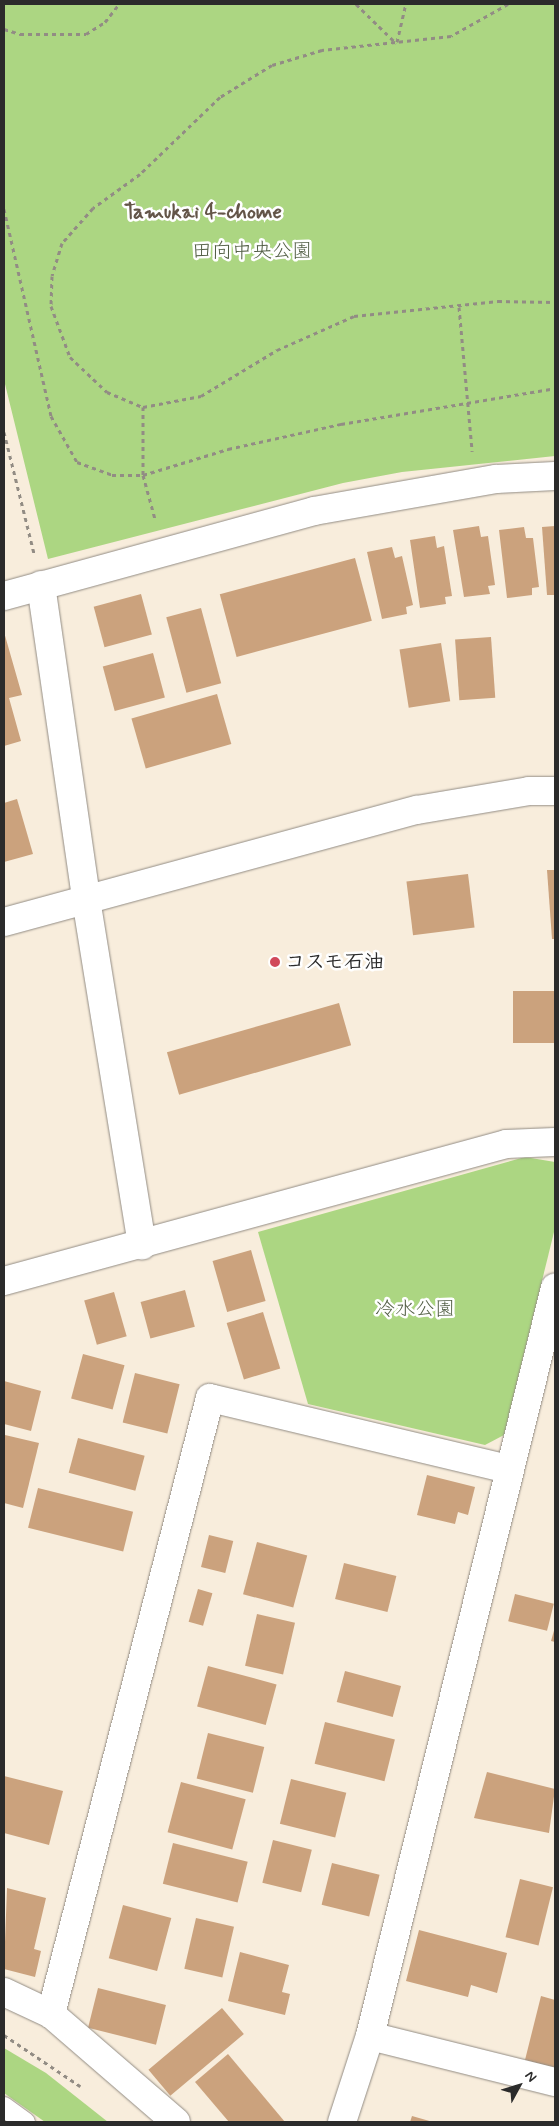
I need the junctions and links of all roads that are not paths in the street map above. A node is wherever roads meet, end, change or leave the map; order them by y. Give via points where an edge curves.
1 (555, 476) edge
2 (41, 585) junction
3 (4, 596) edge
4 (555, 791) edge
5 (86, 900) junction
6 (4, 922) edge
7 (555, 1142) edge
8 (142, 1245) junction
9 (4, 1281) edge
10 (555, 1288) edge
11 (509, 1469) junction
12 (4, 1992) edge
13 (51, 2014) junction
14 (370, 2036) junction
15 (555, 2082) edge
16 (4, 2107) edge
17 (25, 2122) edge
18 (176, 2122) edge
19 (342, 2122) edge

1 - 2 street via 476,482 314,511
2 - 3 street
2 - 5 street
4 - 5 street via 529,791 418,810
5 - 6 street
5 - 8 street
7 - 8 street via 506,1144
8 - 9 street
10 - 11 street
11 - 13 street via 210,1398
11 - 14 street
12 - 13 street
13 - 18 street
14 - 15 street
14 - 19 street
16 - 17 lane

